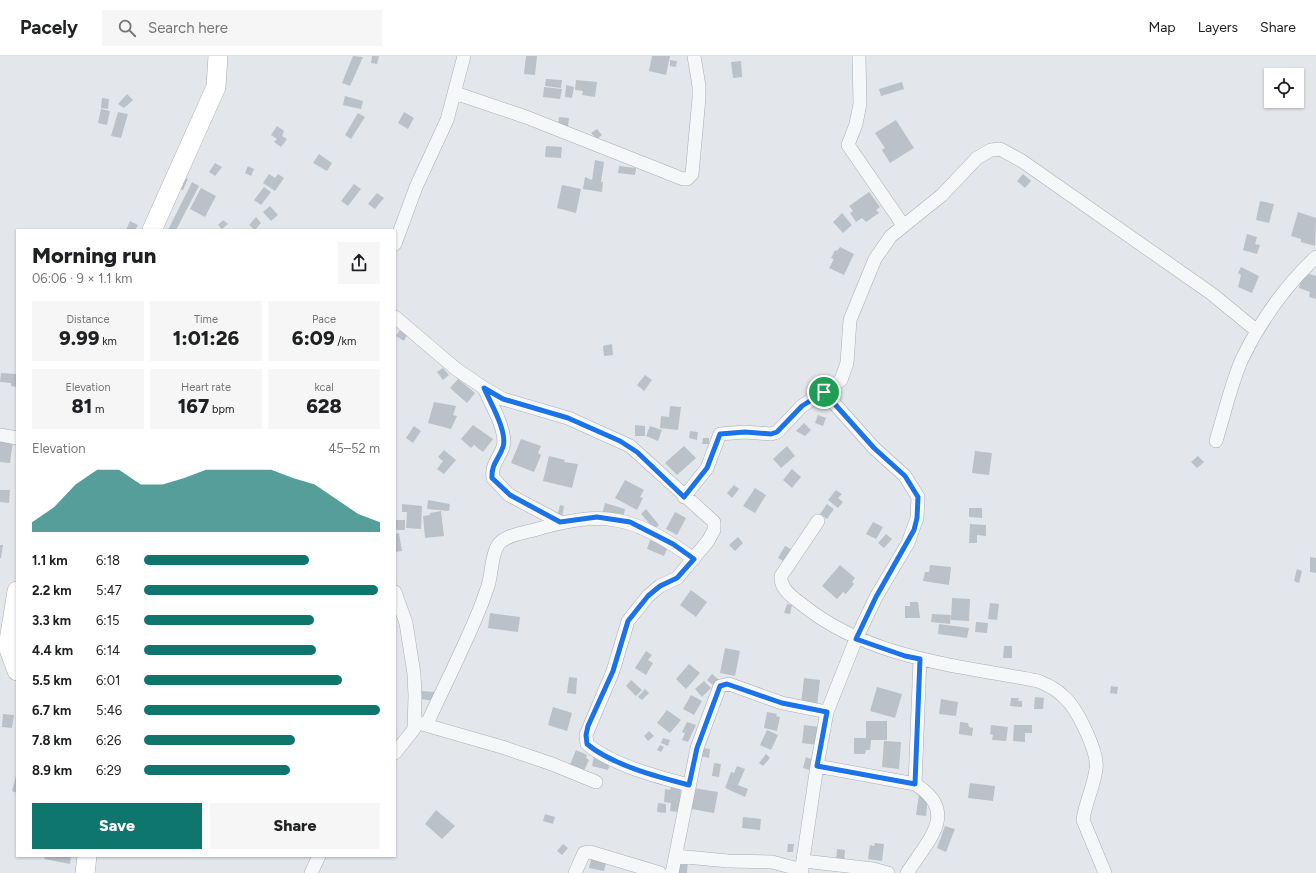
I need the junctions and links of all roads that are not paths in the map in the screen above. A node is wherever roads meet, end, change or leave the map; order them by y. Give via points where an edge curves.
1 (218, 56) edge
2 (464, 56) edge
3 (694, 56) edge
4 (859, 56) edge
5 (455, 93) junction
6 (903, 225) junction
7 (152, 229) edge
8 (396, 241) edge
9 (1316, 257) edge
10 (396, 318) edge
11 (1257, 330) junction
12 (484, 388) junction
13 (824, 392) junction
14 (0, 435) edge
15 (16, 438) edge
16 (1216, 441) dead end
17 (684, 497) junction
18 (818, 521) dead end
19 (560, 522) junction
20 (694, 559) junction
21 (396, 595) edge
22 (16, 596) edge
23 (856, 639) junction
24 (4, 650) edge
25 (920, 659) junction
26 (16, 670) edge
27 (827, 712) junction
28 (421, 723) junction
29 (396, 752) edge
30 (817, 766) junction
31 (596, 782) dead end
32 (915, 784) junction
33 (689, 785) junction
34 (676, 856) junction
35 (87, 857) edge
36 (319, 857) edge
37 (802, 868) edge
38 (85, 873) edge
39 (311, 873) edge
40 (575, 873) edge
41 (660, 873) edge
42 (672, 873) edge
43 (888, 873) edge
44 (907, 873) edge
45 (1105, 873) edge

1 - 7 street via 216,87
2 - 5 street
3 - 5 street via 699,86 692,174 687,179 526,117
4 - 6 street via 860,104 848,145
5 - 8 street via 447,120 416,187
6 - 11 street via 942,195 977,158 1000,148 1212,294
6 - 13 street via 882,248 855,305 850,320 845,372 841,380
9 - 11 street via 1297,275
10 - 12 street via 456,369
11 - 16 street via 1242,360
12 - 17 street via 503,399 568,418 620,441 637,452
12 - 19 street via 505,441 493,463 492,478 510,495
13 - 17 street via 802,406 777,432 720,434 707,468
13 - 23 street via 874,448 905,476 918,497 914,530 876,597
14 - 15 street
17 - 20 street via 713,522 714,526 708,541
18 - 23 street via 783,573 781,580 785,589 813,612
19 - 20 street via 597,517 630,522 673,544
19 - 28 street via 513,536 498,545 488,586 473,626
20 - 33 street via 677,578 660,586 648,596 628,621 613,671 588,726 586,742 604,755 641,772
21 - 28 street via 406,623
22 - 24 street
23 - 25 street
23 - 27 street
24 - 26 street
25 - 32 street
25 - 45 street via 1038,681 1066,698 1078,715 1095,754 1097,767 1084,820
27 - 30 street
27 - 33 street via 782,703 729,684 722,685 697,748
28 - 29 street
28 - 31 street via 552,764
30 - 32 street
30 - 37 street
32 - 44 street via 925,790 936,803 939,816 936,828
33 - 34 street
34 - 37 street via 772,862
34 - 42 street
35 - 38 street
36 - 39 street
37 - 43 street via 873,869
40 - 41 street via 584,853 590,852

